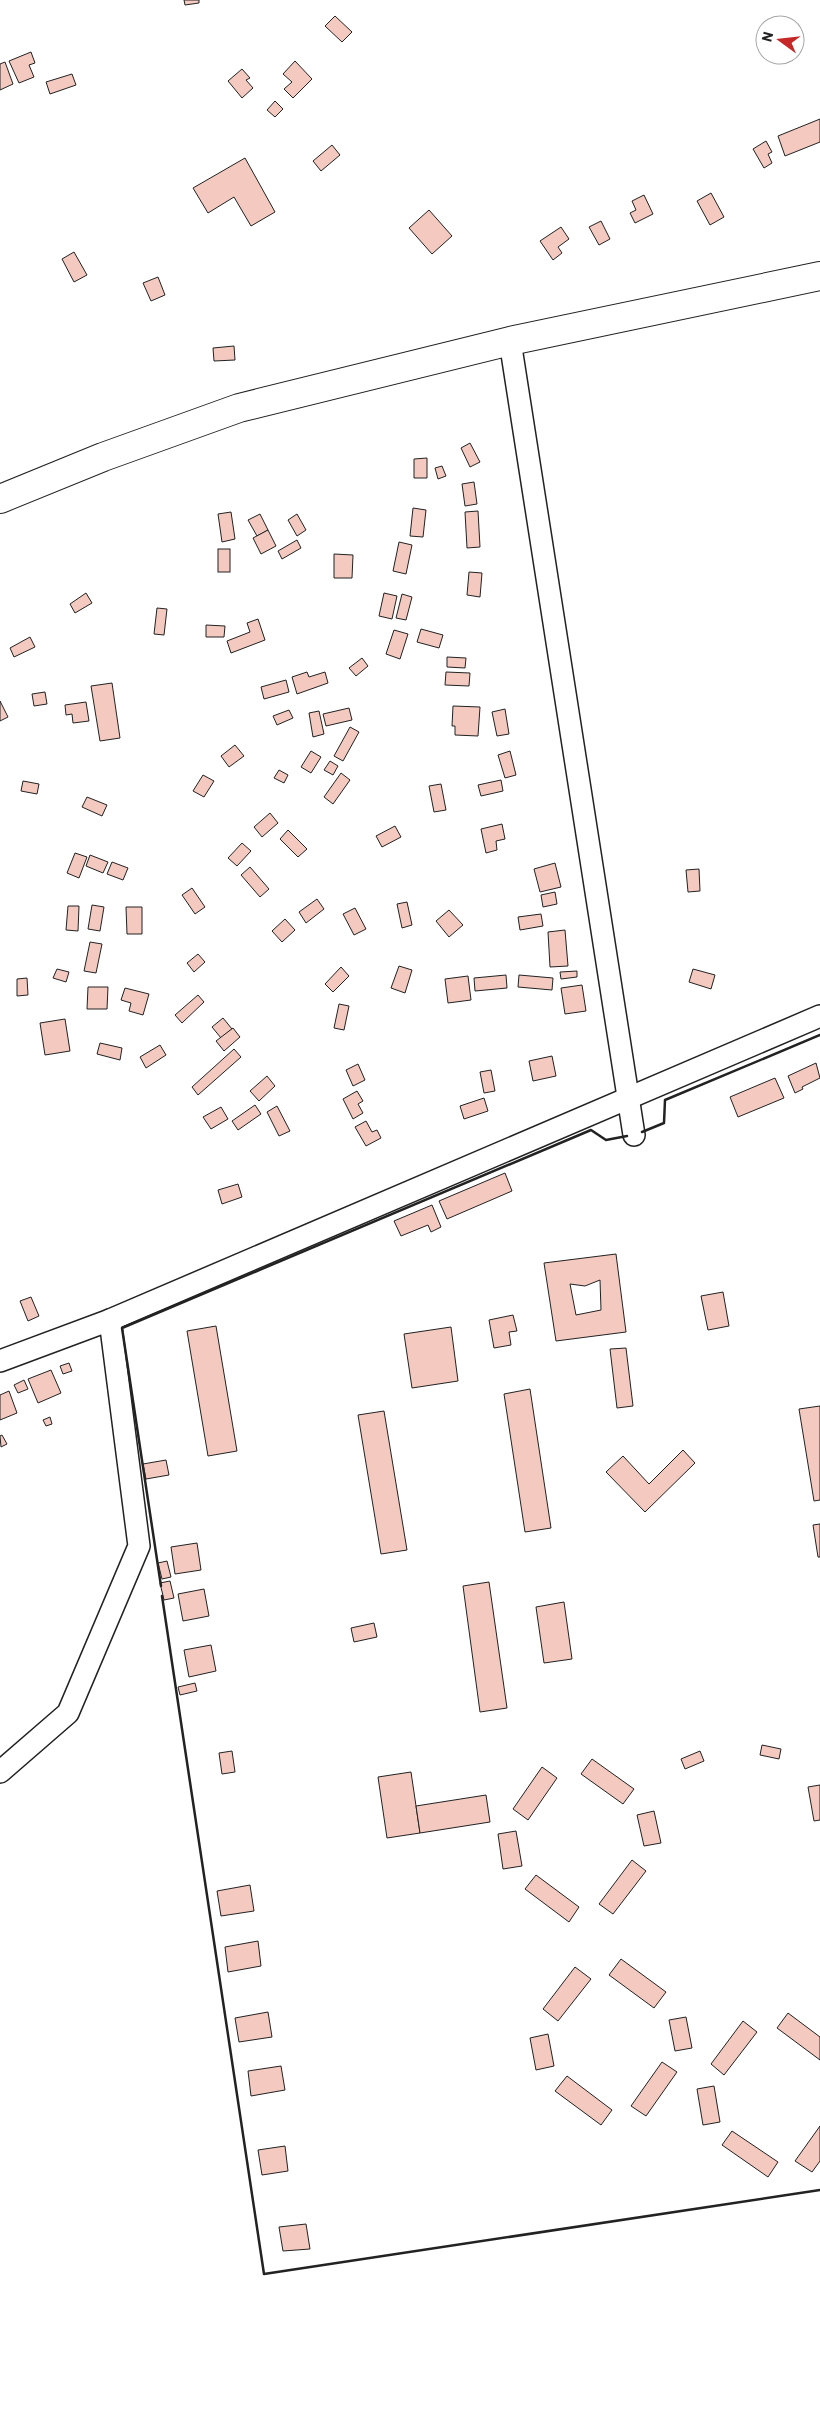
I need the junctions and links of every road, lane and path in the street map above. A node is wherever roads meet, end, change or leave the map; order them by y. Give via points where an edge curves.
1 (820, 276) edge
2 (510, 341) junction
3 (0, 499) edge
4 (820, 1016) edge
5 (628, 1099) junction
6 (634, 1135) dead end
7 (110, 1320) junction
8 (0, 1361) edge
9 (0, 1772) edge

1 - 2 main road
2 - 3 main road via 239,408
2 - 5 street
4 - 5 street
5 - 6 street
5 - 7 street
7 - 8 street
7 - 9 street via 139,1546 68,1713

